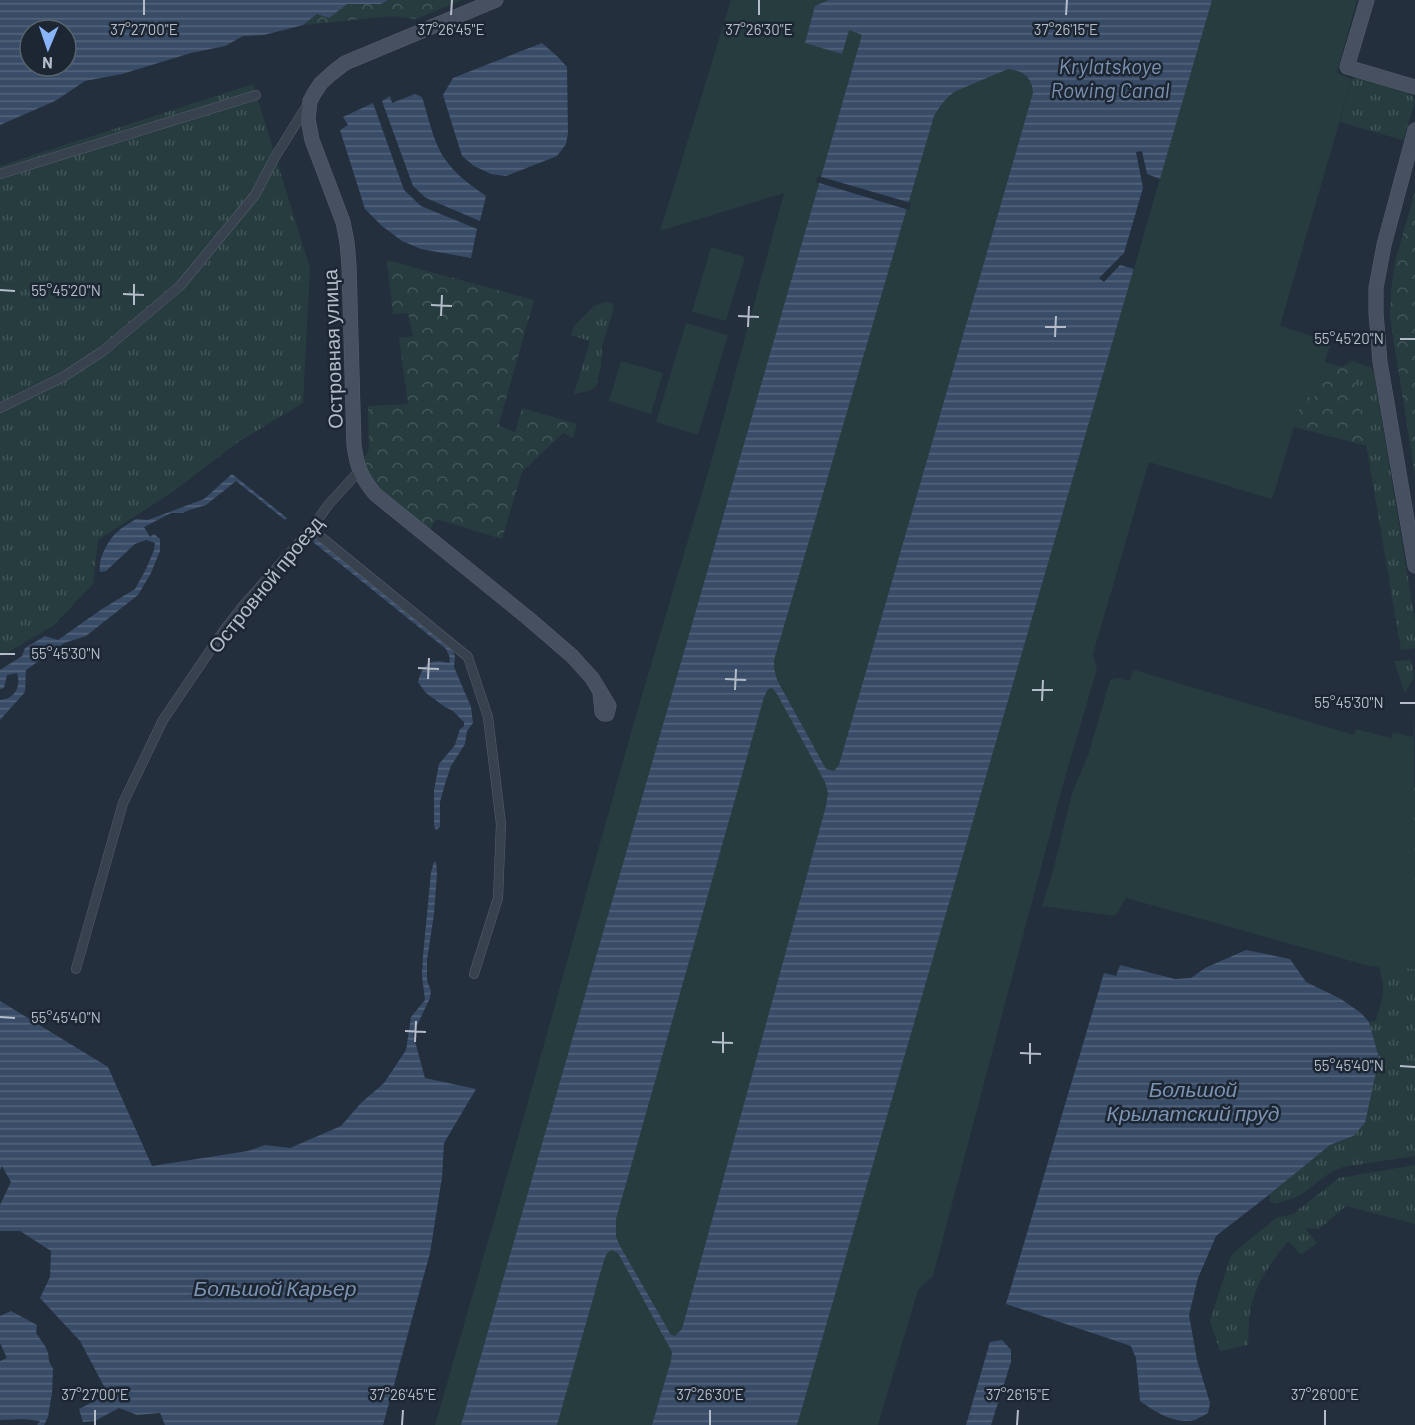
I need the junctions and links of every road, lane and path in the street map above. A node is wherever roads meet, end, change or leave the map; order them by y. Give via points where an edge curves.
1 (496, 0) edge
2 (1366, 0) edge
3 (331, 74) junction
4 (316, 78) dead end
5 (1415, 87) edge
6 (256, 95) dead end
7 (310, 101) junction
8 (1415, 130) edge
9 (0, 174) edge
10 (0, 408) edge
11 (359, 471) junction
12 (310, 529) junction
13 (1415, 566) edge
14 (609, 706) dead end
15 (76, 969) dead end
16 (474, 975) dead end

1 - 3 street via 345,63
2 - 5 street via 1347,67
3 - 4 street
3 - 7 street
6 - 9 street
7 - 10 street via 255,195 180,285 104,351 63,377
7 - 11 street, Островная улица via 312,140 347,242 354,445
8 - 13 street via 1376,288 1380,362
11 - 12 street, Островной проезд
11 - 14 street, Островная улица via 375,494 572,656
12 - 15 street, Островной проезд via 224,630 163,720 123,803
12 - 16 street via 468,657 488,717 501,824 498,898

